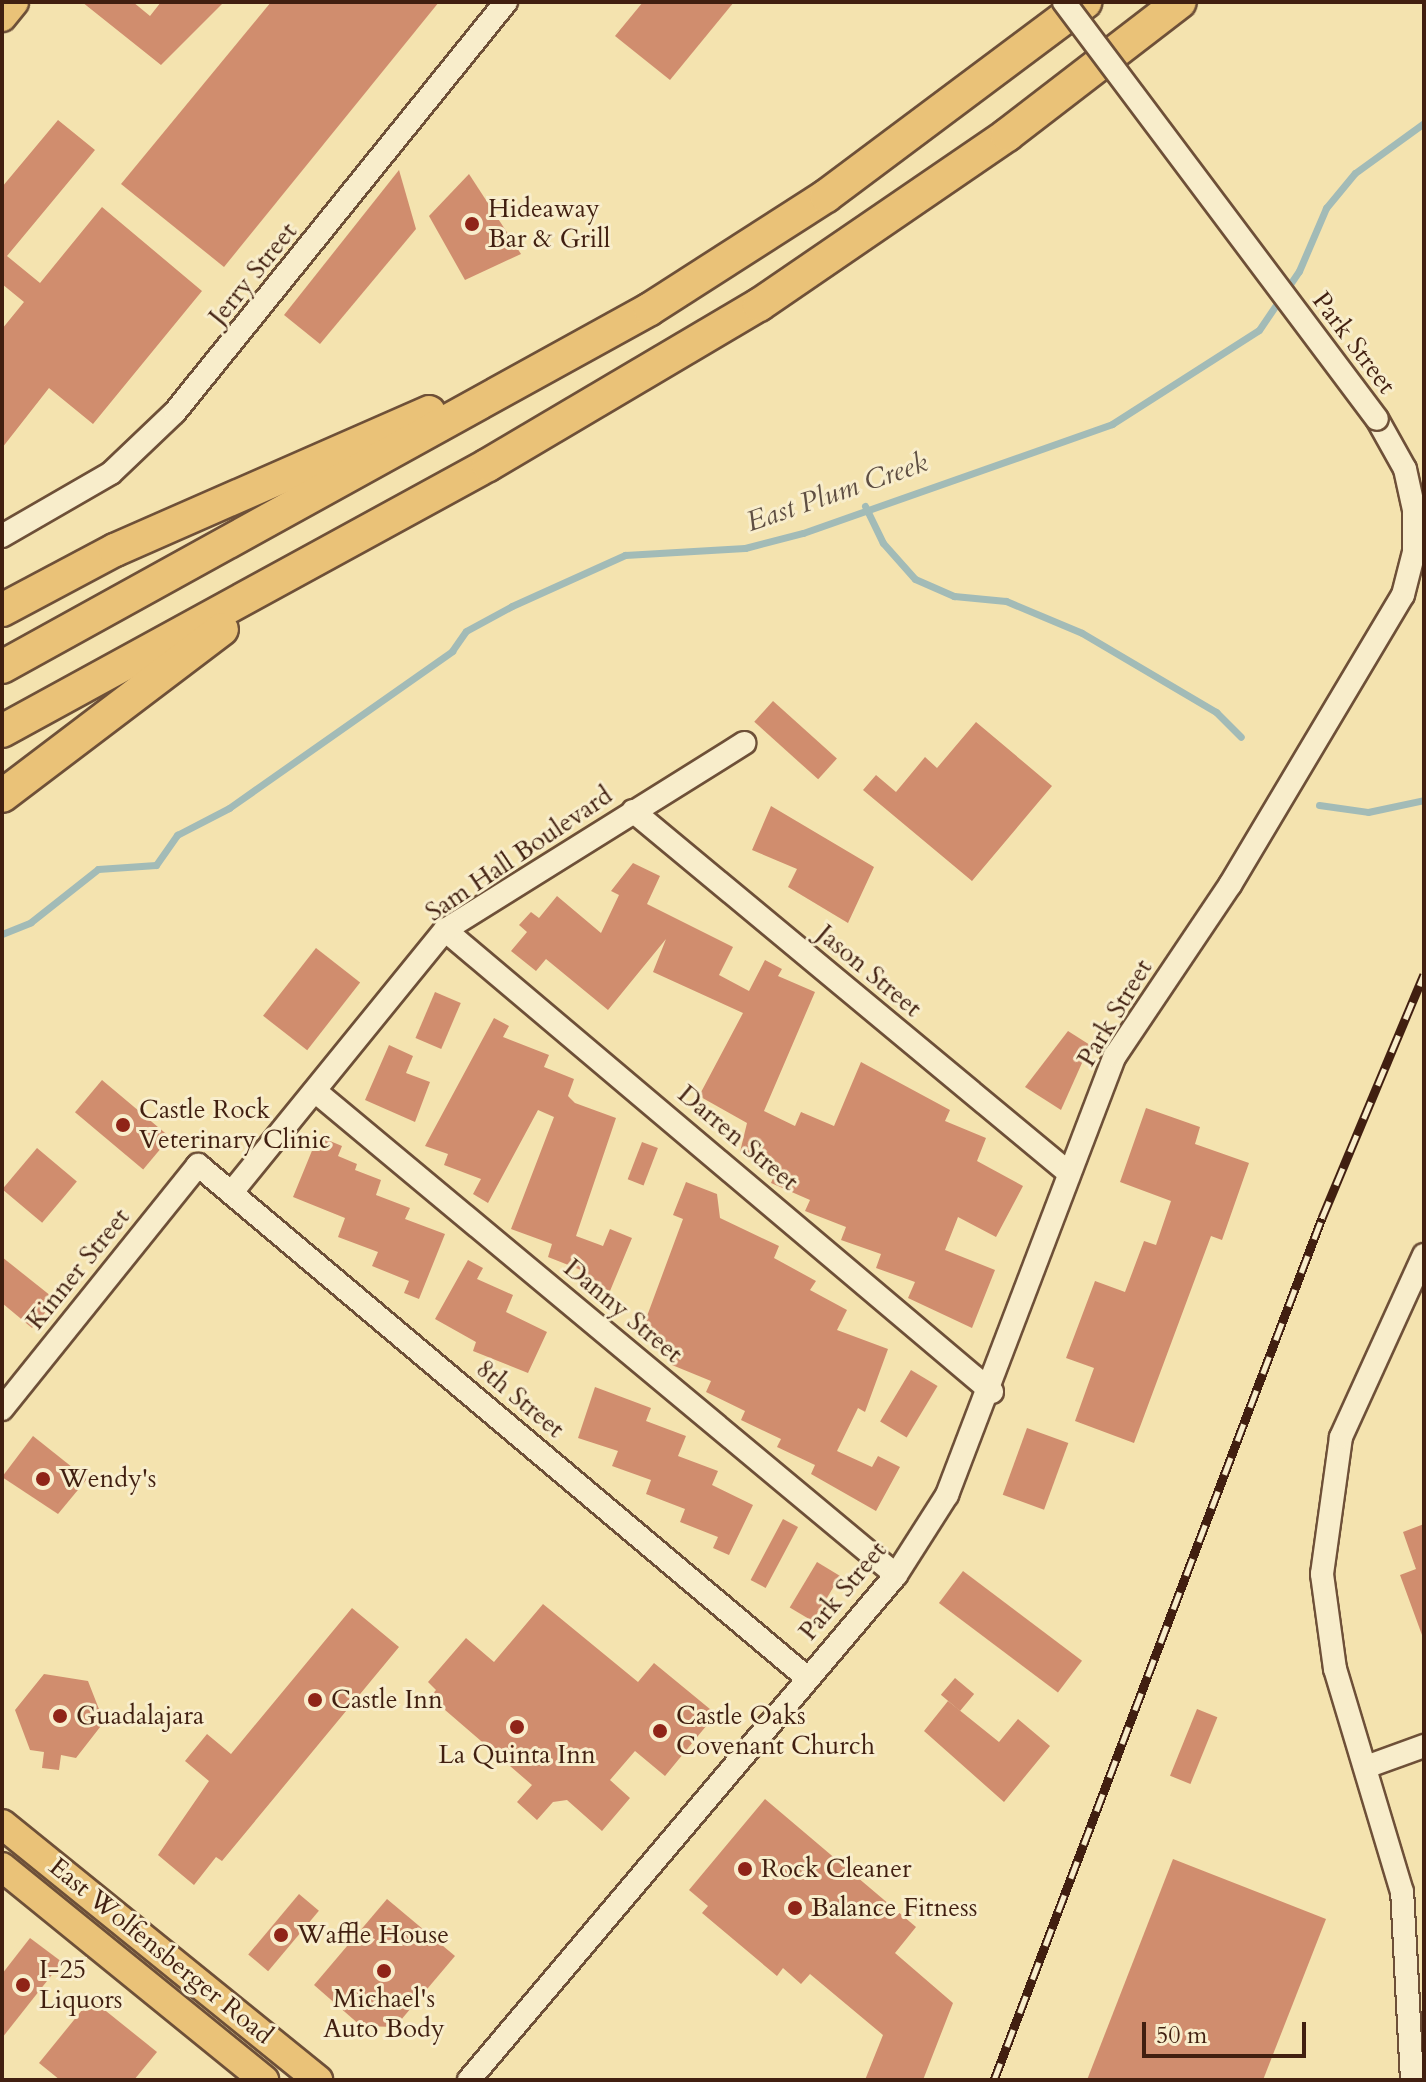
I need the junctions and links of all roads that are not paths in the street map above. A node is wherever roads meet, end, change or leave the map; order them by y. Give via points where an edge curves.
1 (14, 2) edge
2 (506, 2) edge
3 (1064, 2) edge
4 (1085, 2) edge
5 (1180, 2) edge
6 (2, 17) edge
7 (577, 351) junction
8 (405, 509) junction
9 (2, 536) edge
10 (2, 610) edge
11 (2, 667) edge
12 (2, 731) edge
13 (744, 743) dead end
14 (2, 796) edge
15 (633, 811) junction
16 (445, 930) junction
17 (315, 1091) junction
18 (198, 1165) joint
19 (1069, 1173) junction
20 (232, 1192) junction
21 (1424, 1255) edge
22 (992, 1392) junction
23 (2, 1409) edge
24 (896, 1575) junction
25 (806, 1677) junction
26 (1424, 1746) edge
27 (1366, 1767) junction
28 (2, 1824) edge
29 (2, 1867) edge
30 (264, 2080) edge
31 (318, 2080) edge
32 (469, 2080) edge
33 (1412, 2080) edge

1 - 6 main road
2 - 9 street, Jerry Street via 175,412 111,473
3 - 19 street, Park Street, bridge via 1377,419 1413,500 1415,542 1403,595 1230,885 1115,1056
4 - 7 highway via 826,196
5 - 8 highway via 1007,135 759,305
7 - 10 highway via 130,543
7 - 11 highway
8 - 12 highway
8 - 14 highway via 168,666
13 - 15 street, Sam Hall Boulevard
15 - 16 street, Sam Hall Boulevard
15 - 19 street, Jason Street
16 - 17 street, Sam Hall Boulevard
16 - 22 street, Darren Street
17 - 20 street, Sam Hall Boulevard
17 - 24 street, Danny Street
18 - 20 street, 8th Street
18 - 23 street, Kinner Street
19 - 22 street, Park Street
20 - 25 street, 8th Street
21 - 27 street via 1347,1420 1329,1491 1324,1606
22 - 24 street, Park Street via 947,1495
24 - 25 street, Park Street
25 - 32 street, Park Street
26 - 27 street
27 - 33 street via 1406,1920
28 - 31 main road, East Wolfensberger Road
29 - 30 main road, East Wolfensberger Road

